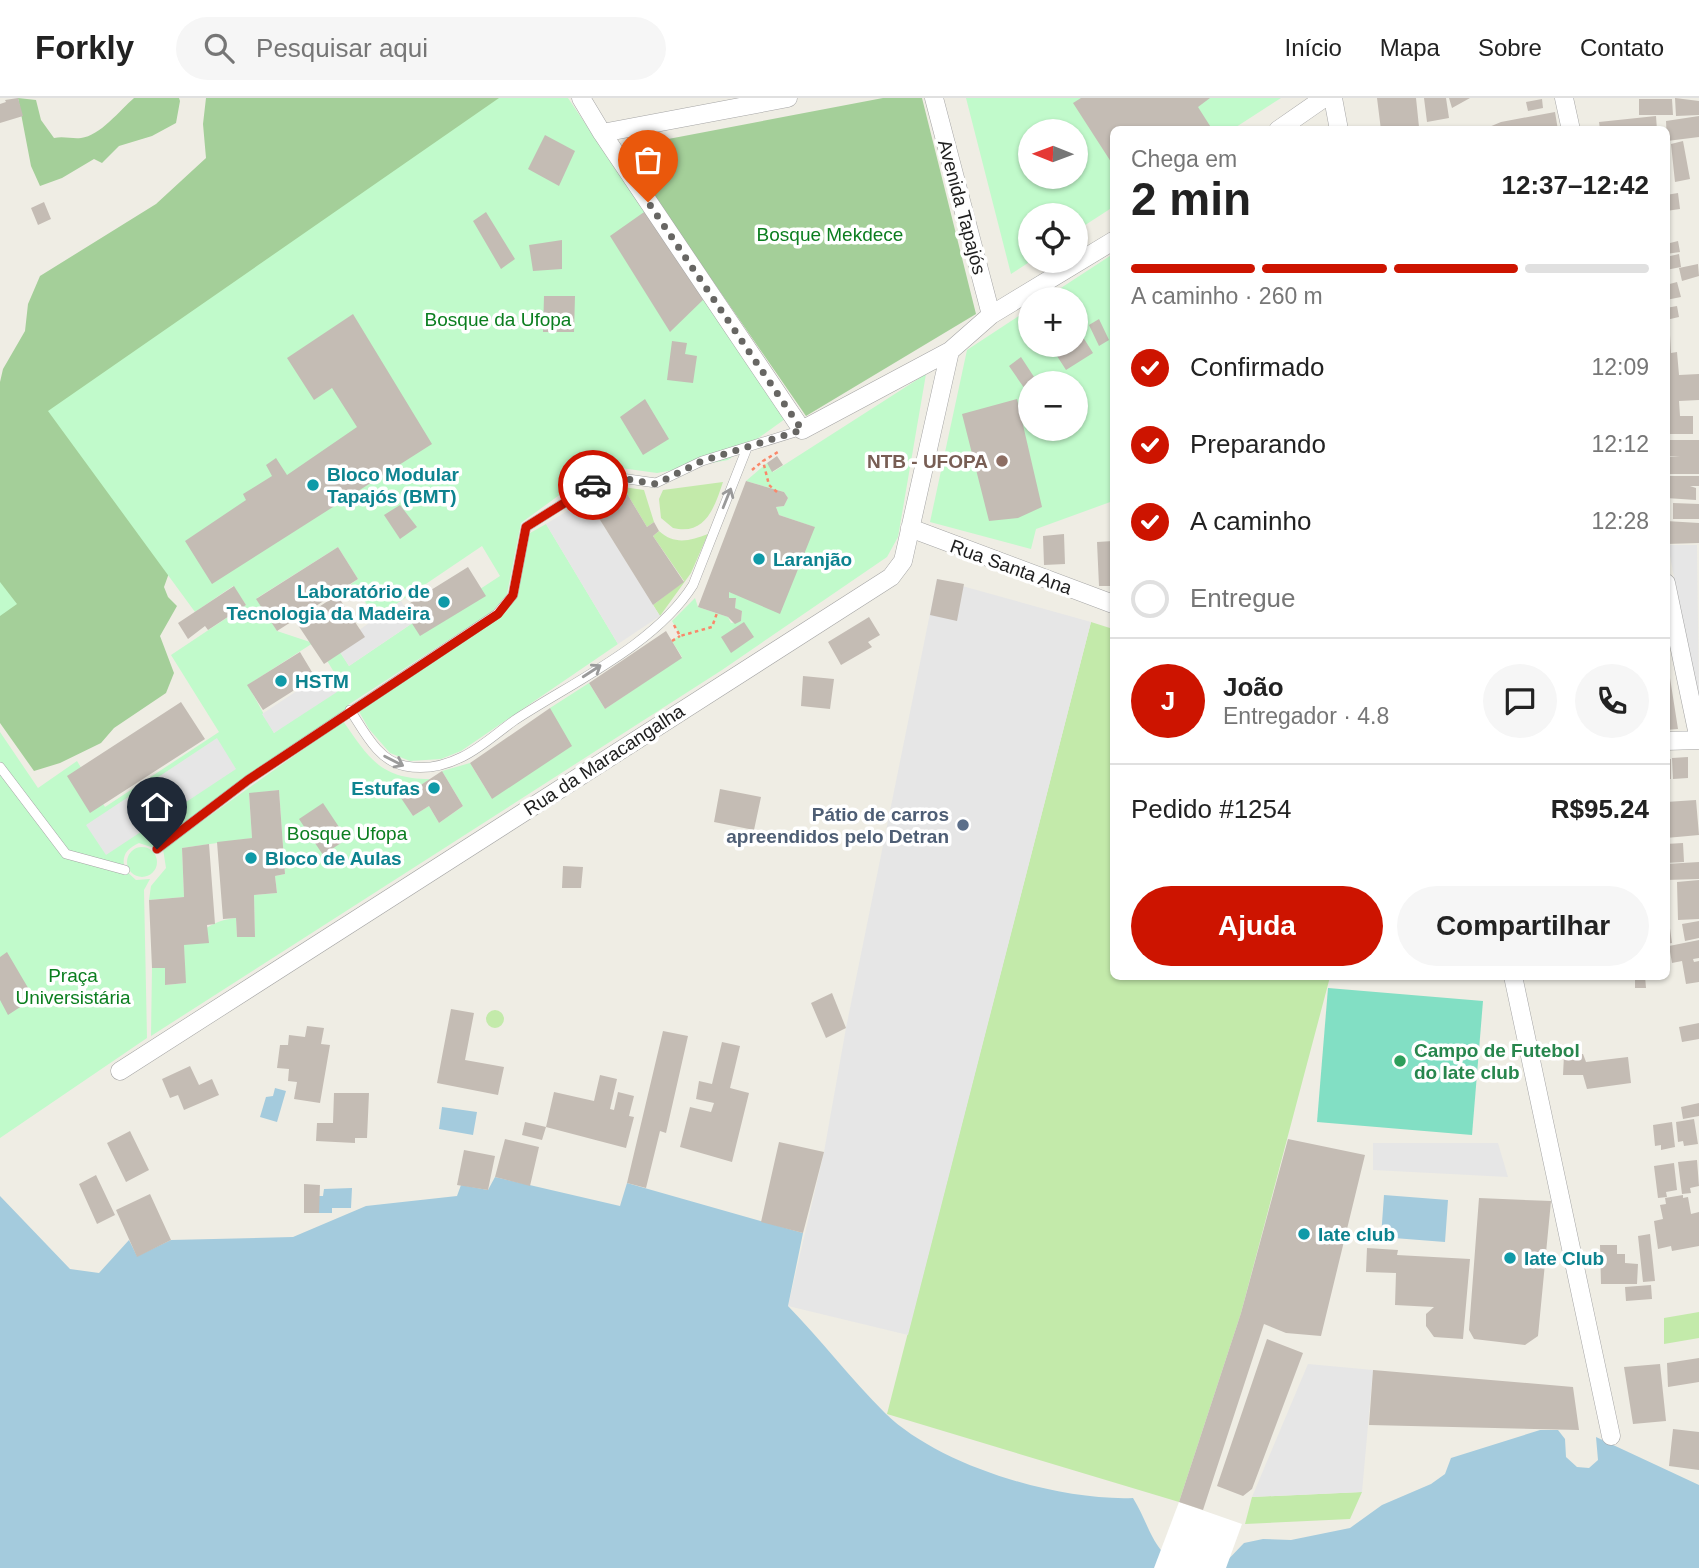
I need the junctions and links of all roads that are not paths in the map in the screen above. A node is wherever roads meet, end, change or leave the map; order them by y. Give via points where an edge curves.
1 (581, 98) edge
2 (788, 98) edge
3 (934, 98) edge
4 (1324, 98) edge
5 (1333, 98) edge
6 (1564, 98) edge
7 (1284, 126) edge
8 (1338, 126) edge
9 (1570, 126) edge
10 (602, 133) junction
11 (1110, 243) edge
12 (991, 315) junction
13 (950, 351) junction
14 (802, 430) junction
15 (747, 448) junction
16 (910, 528) junction
17 (1670, 602) edge
18 (1110, 603) edge
19 (350, 710) junction
20 (1699, 740) edge
21 (1670, 741) edge
22 (0, 767) edge
23 (157, 849) dead end
24 (125, 870) dead end
25 (1514, 980) edge
26 (120, 1071) dead end
27 (1611, 1436) dead end

1 - 10 street
2 - 10 street
3 - 12 street, Avenida Tapajós
4 - 7 street
5 - 8 street
6 - 9 street
10 - 14 street
11 - 12 street
12 - 13 street
13 - 14 street
13 - 16 street, Rua da Maracangalha
14 - 15 lane
15 - 19 lane via 702,461 656,484 621,478 594,484 526,527 513,595 498,614
19 -> 15 lane via 385,757 403,766 434,767 464,756 668,617 688,593
16 - 18 street, Rua Santa Ana
16 - 26 street, Rua da Maracangalha via 900,568 882,584
17 - 20 street
19 - 23 lane
20 - 21 street
22 - 24 lane via 66,854
25 - 27 street

